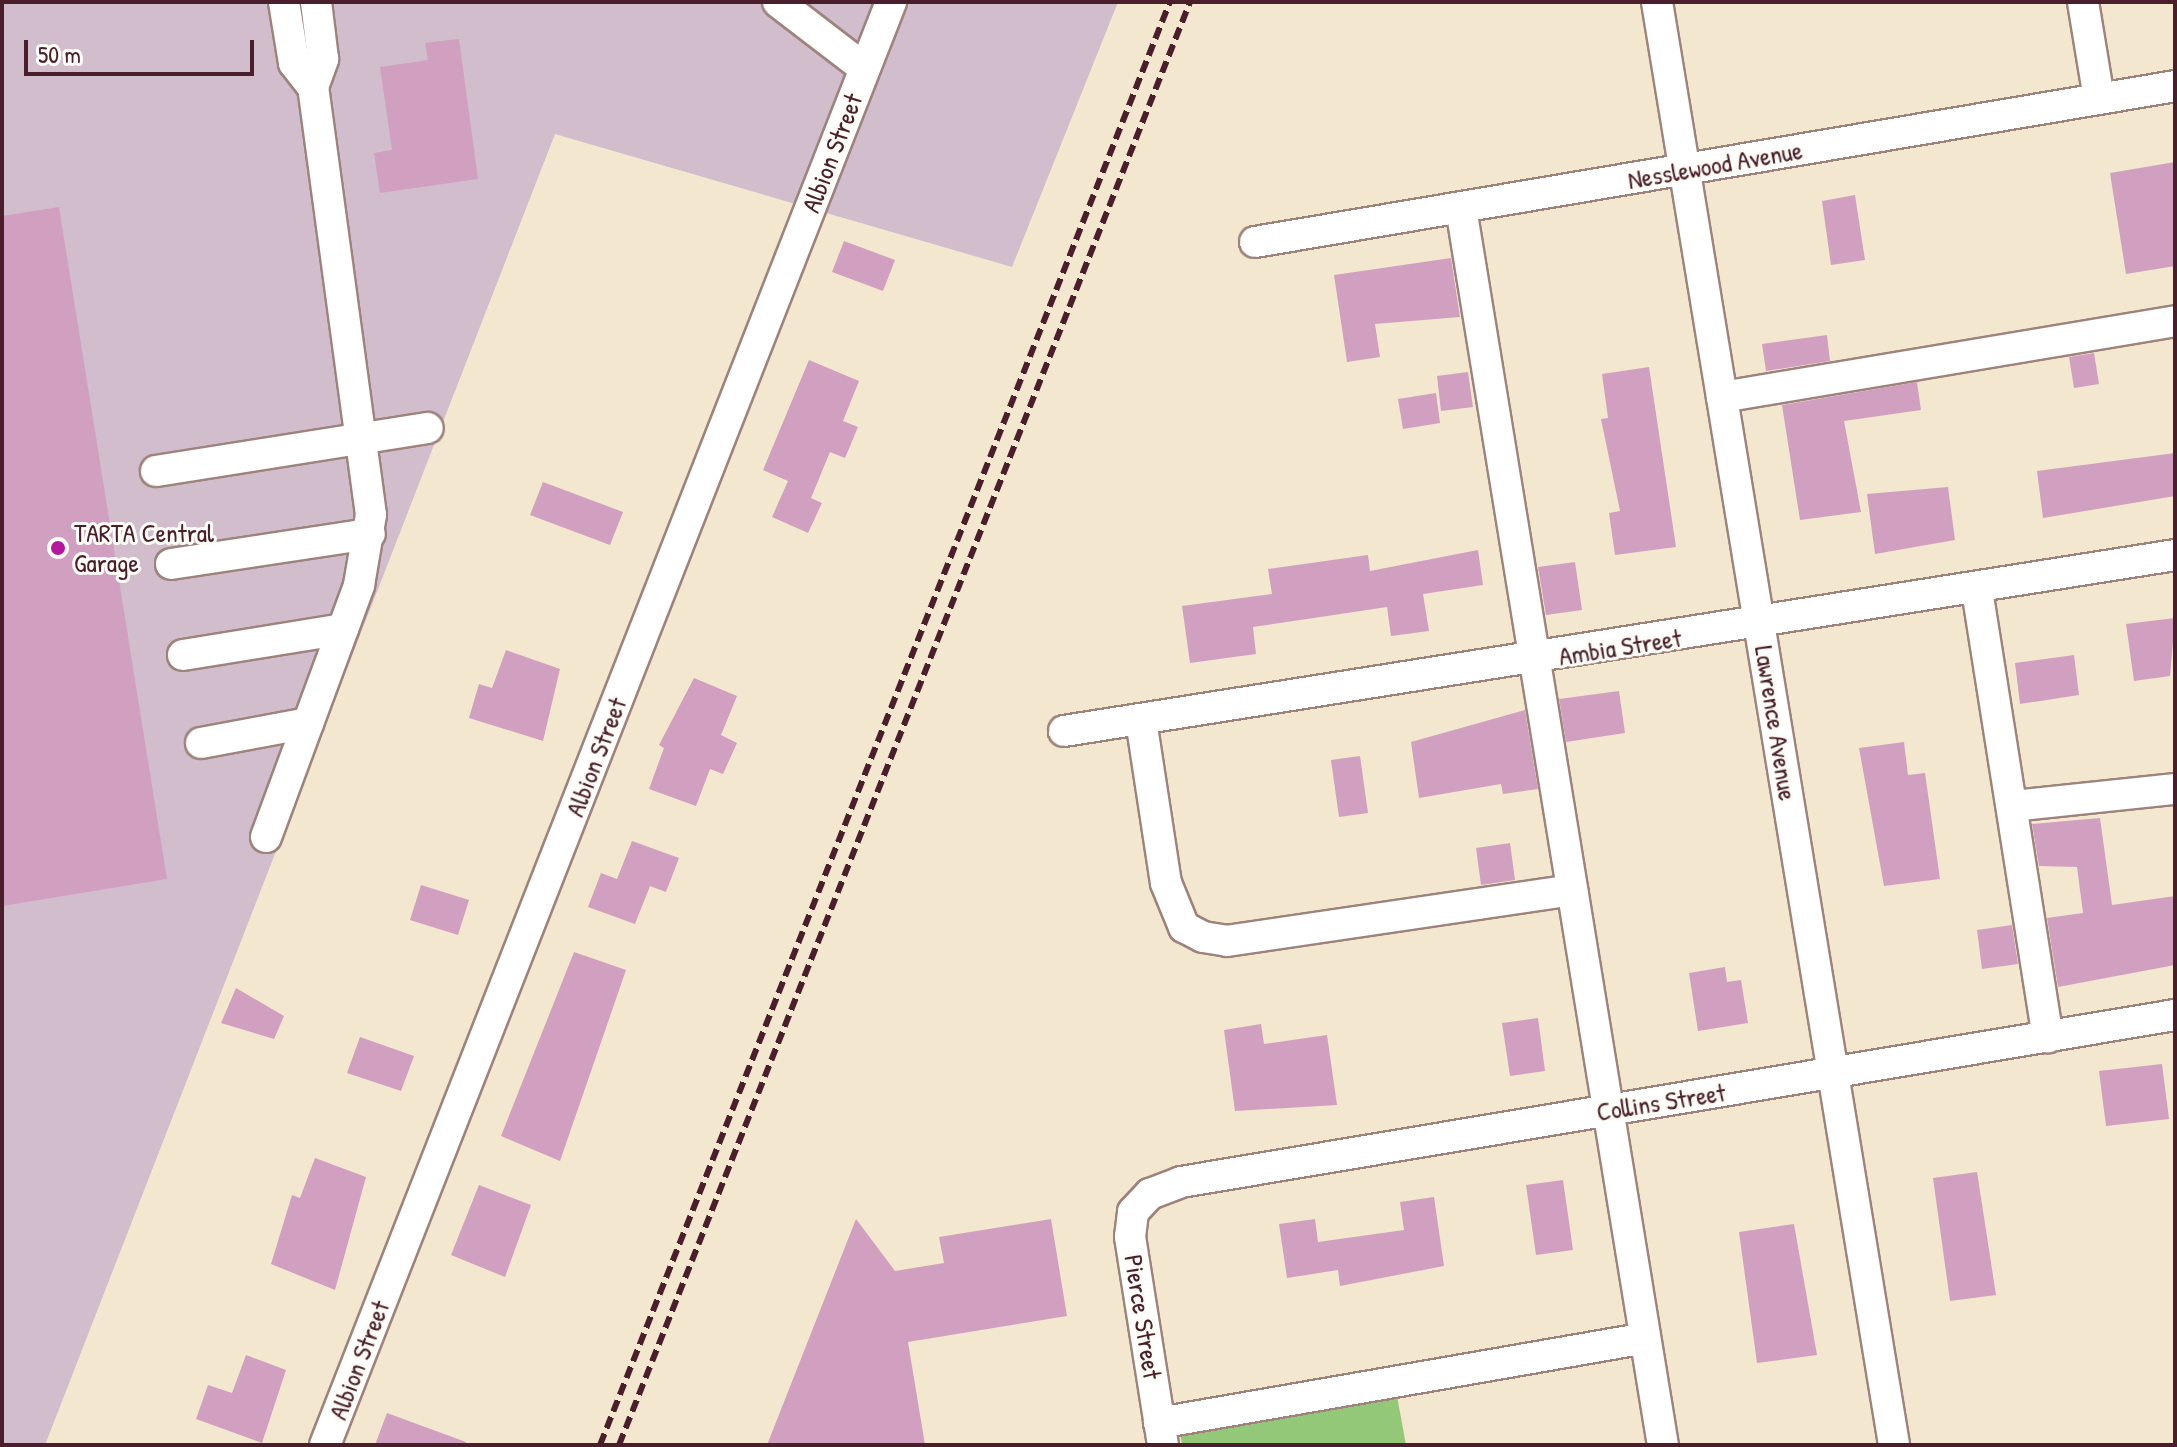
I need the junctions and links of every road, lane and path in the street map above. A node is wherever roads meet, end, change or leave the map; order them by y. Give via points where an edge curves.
1 (284, 2) edge
2 (316, 2) edge
3 (778, 2) edge
4 (891, 2) edge
5 (1657, 2) edge
6 (2083, 2) edge
7 (864, 68) junction
8 (2175, 86) edge
9 (313, 87) junction
10 (2099, 99) junction
11 (1685, 170) junction
12 (1461, 208) junction
13 (1255, 242) dead end
14 (2175, 321) edge
15 (1722, 397) junction
16 (428, 428) dead end
17 (361, 440) junction
18 (156, 471) dead end
19 (370, 534) junction
20 (2175, 555) edge
21 (171, 564) dead end
22 (1977, 590) junction
23 (1759, 625) junction
24 (343, 629) junction
25 (183, 655) dead end
26 (1535, 661) junction
27 (1141, 720) junction
28 (308, 723) junction
29 (1064, 731) dead end
30 (201, 743) dead end
31 (2175, 789) edge
32 (2012, 806) junction
33 (266, 837) dead end
34 (1572, 890) junction
35 (2175, 1015) edge
36 (2048, 1037) junction
37 (1834, 1074) junction
38 (1608, 1110) junction
39 (1150, 1194) joint
40 (1645, 1338) junction
41 (1161, 1434) edge
42 (325, 1445) edge
43 (1663, 1445) edge
44 (1894, 1445) edge

1 - 9 street via 294,63
2 - 9 street via 323,59
3 - 7 street, Albion Street
4 - 7 street, Albion Street
5 - 11 street, Lawrence Avenue
6 - 10 street
7 - 42 street, Albion Street
8 - 10 street, Nesslewood Avenue
9 - 17 street
10 - 11 street, Nesslewood Avenue
11 - 12 street, Nesslewood Avenue
11 - 15 street, Lawrence Avenue
12 - 13 street, Nesslewood Avenue
12 - 26 street
14 - 15 street
15 - 23 street, Lawrence Avenue
16 - 17 street
17 - 18 street
17 - 19 street
19 - 21 street
19 - 24 street
20 - 22 street, Ambia Street
22 - 23 street, Ambia Street
22 - 32 street
23 - 26 street, Ambia Street
23 - 37 street, Lawrence Avenue
24 - 25 street
24 - 28 street
26 - 27 street, Ambia Street
26 - 34 street
27 - 29 street, Ambia Street
27 - 34 street via 1166,883 1184,927 1203,937 1227,941
28 - 30 street
28 - 33 street
31 - 32 street
32 - 36 street
34 - 38 street
35 - 36 street, Collins Street
36 - 37 street, Collins Street
37 - 38 street, Collins Street
37 - 44 street, Lawrence Avenue
38 - 39 street, Collins Street via 1181,1182
38 - 40 street
39 - 41 street, Pierce Street via 1133,1212 1130,1237
40 - 41 street
40 - 43 street

